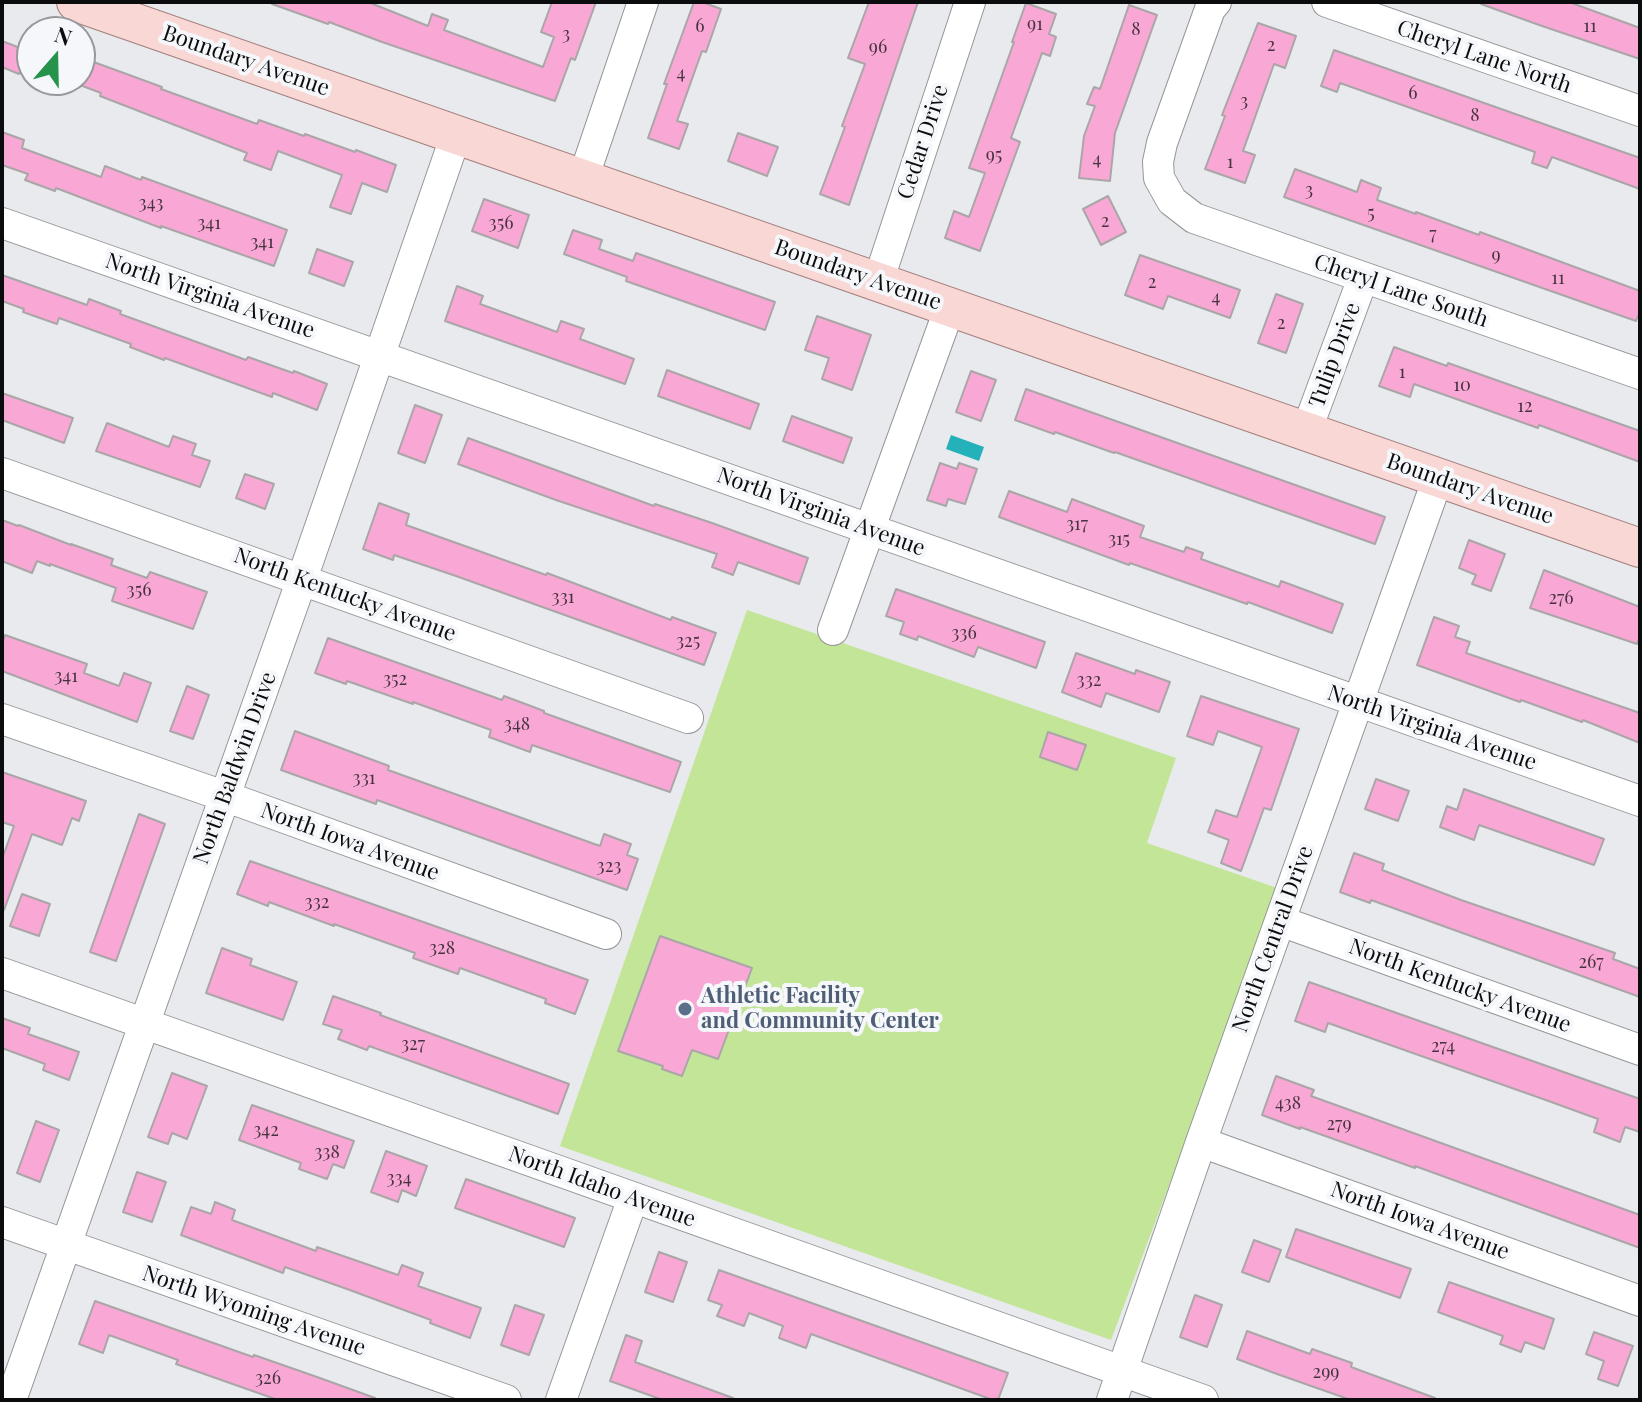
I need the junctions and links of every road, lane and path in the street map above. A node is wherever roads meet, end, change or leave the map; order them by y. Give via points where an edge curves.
1 (76, 2) edge
2 (643, 2) edge
3 (970, 2) edge
4 (1216, 2) edge
5 (1327, 2) edge
6 (1640, 111) edge
7 (456, 135) junction
8 (583, 179) junction
9 (2, 223) edge
10 (1363, 278) junction
11 (878, 282) junction
12 (950, 307) junction
13 (380, 356) junction
14 (1640, 374) edge
15 (1306, 432) junction
16 (2, 473) edge
17 (1438, 478) junction
18 (869, 530) junction
19 (1640, 548) edge
20 (302, 579) junction
21 (833, 630) dead end
22 (1358, 702) junction
23 (688, 718) dead end
24 (2, 719) edge
25 (224, 796) junction
26 (1640, 801) edge
27 (1280, 921) junction
28 (606, 934) dead end
29 (2, 973) edge
30 (144, 1024) junction
31 (1640, 1050) edge
32 (1201, 1142) junction
33 (633, 1198) junction
34 (2, 1222) edge
35 (66, 1245) junction
36 (1640, 1301) edge
37 (1123, 1371) junction
38 (11, 1400) edge
39 (506, 1400) edge
40 (561, 1400) edge
41 (1112, 1400) edge
42 (1203, 1400) edge

1 - 7 main road, Boundary Avenue
2 - 8 street
3 - 11 street, Cedar Drive
4 - 10 street, Cheryl Lane South via 1162,143 1159,178 1168,196 1194,218
5 - 6 street, Cheryl Lane North
7 - 8 main road, Boundary Avenue
7 - 13 street, North Baldwin Drive
8 - 11 main road, Boundary Avenue
9 - 13 street, North Virginia Avenue
10 - 14 street, Cheryl Lane South
10 - 15 street, Tulip Drive
11 - 12 main road, Boundary Avenue
12 - 15 main road, Boundary Avenue
12 - 18 street
13 - 18 street, North Virginia Avenue
13 - 20 street, North Baldwin Drive
15 - 17 main road, Boundary Avenue
16 - 20 street, North Kentucky Avenue
17 - 19 main road, Boundary Avenue
17 - 22 street, North Central Drive
18 - 21 street
18 - 22 street, North Virginia Avenue
20 - 23 street, North Kentucky Avenue
20 - 25 street, North Baldwin Drive
22 - 26 street, North Virginia Avenue
22 - 27 street, North Central Drive
24 - 25 street, North Iowa Avenue
25 - 28 street, North Iowa Avenue
25 - 30 street, North Baldwin Drive
27 - 31 street, North Kentucky Avenue
27 - 32 street, North Central Drive
29 - 30 street, North Idaho Avenue
30 - 33 street, North Idaho Avenue
30 - 35 street, North Baldwin Drive
32 - 36 street, North Iowa Avenue
32 - 37 street, North Central Drive
33 - 37 street, North Idaho Avenue
33 - 40 street
34 - 35 street, North Wyoming Avenue
35 - 38 street, North Baldwin Drive
35 - 39 street, North Wyoming Avenue
37 - 41 street, North Central Drive
37 - 42 street, North Idaho Avenue

